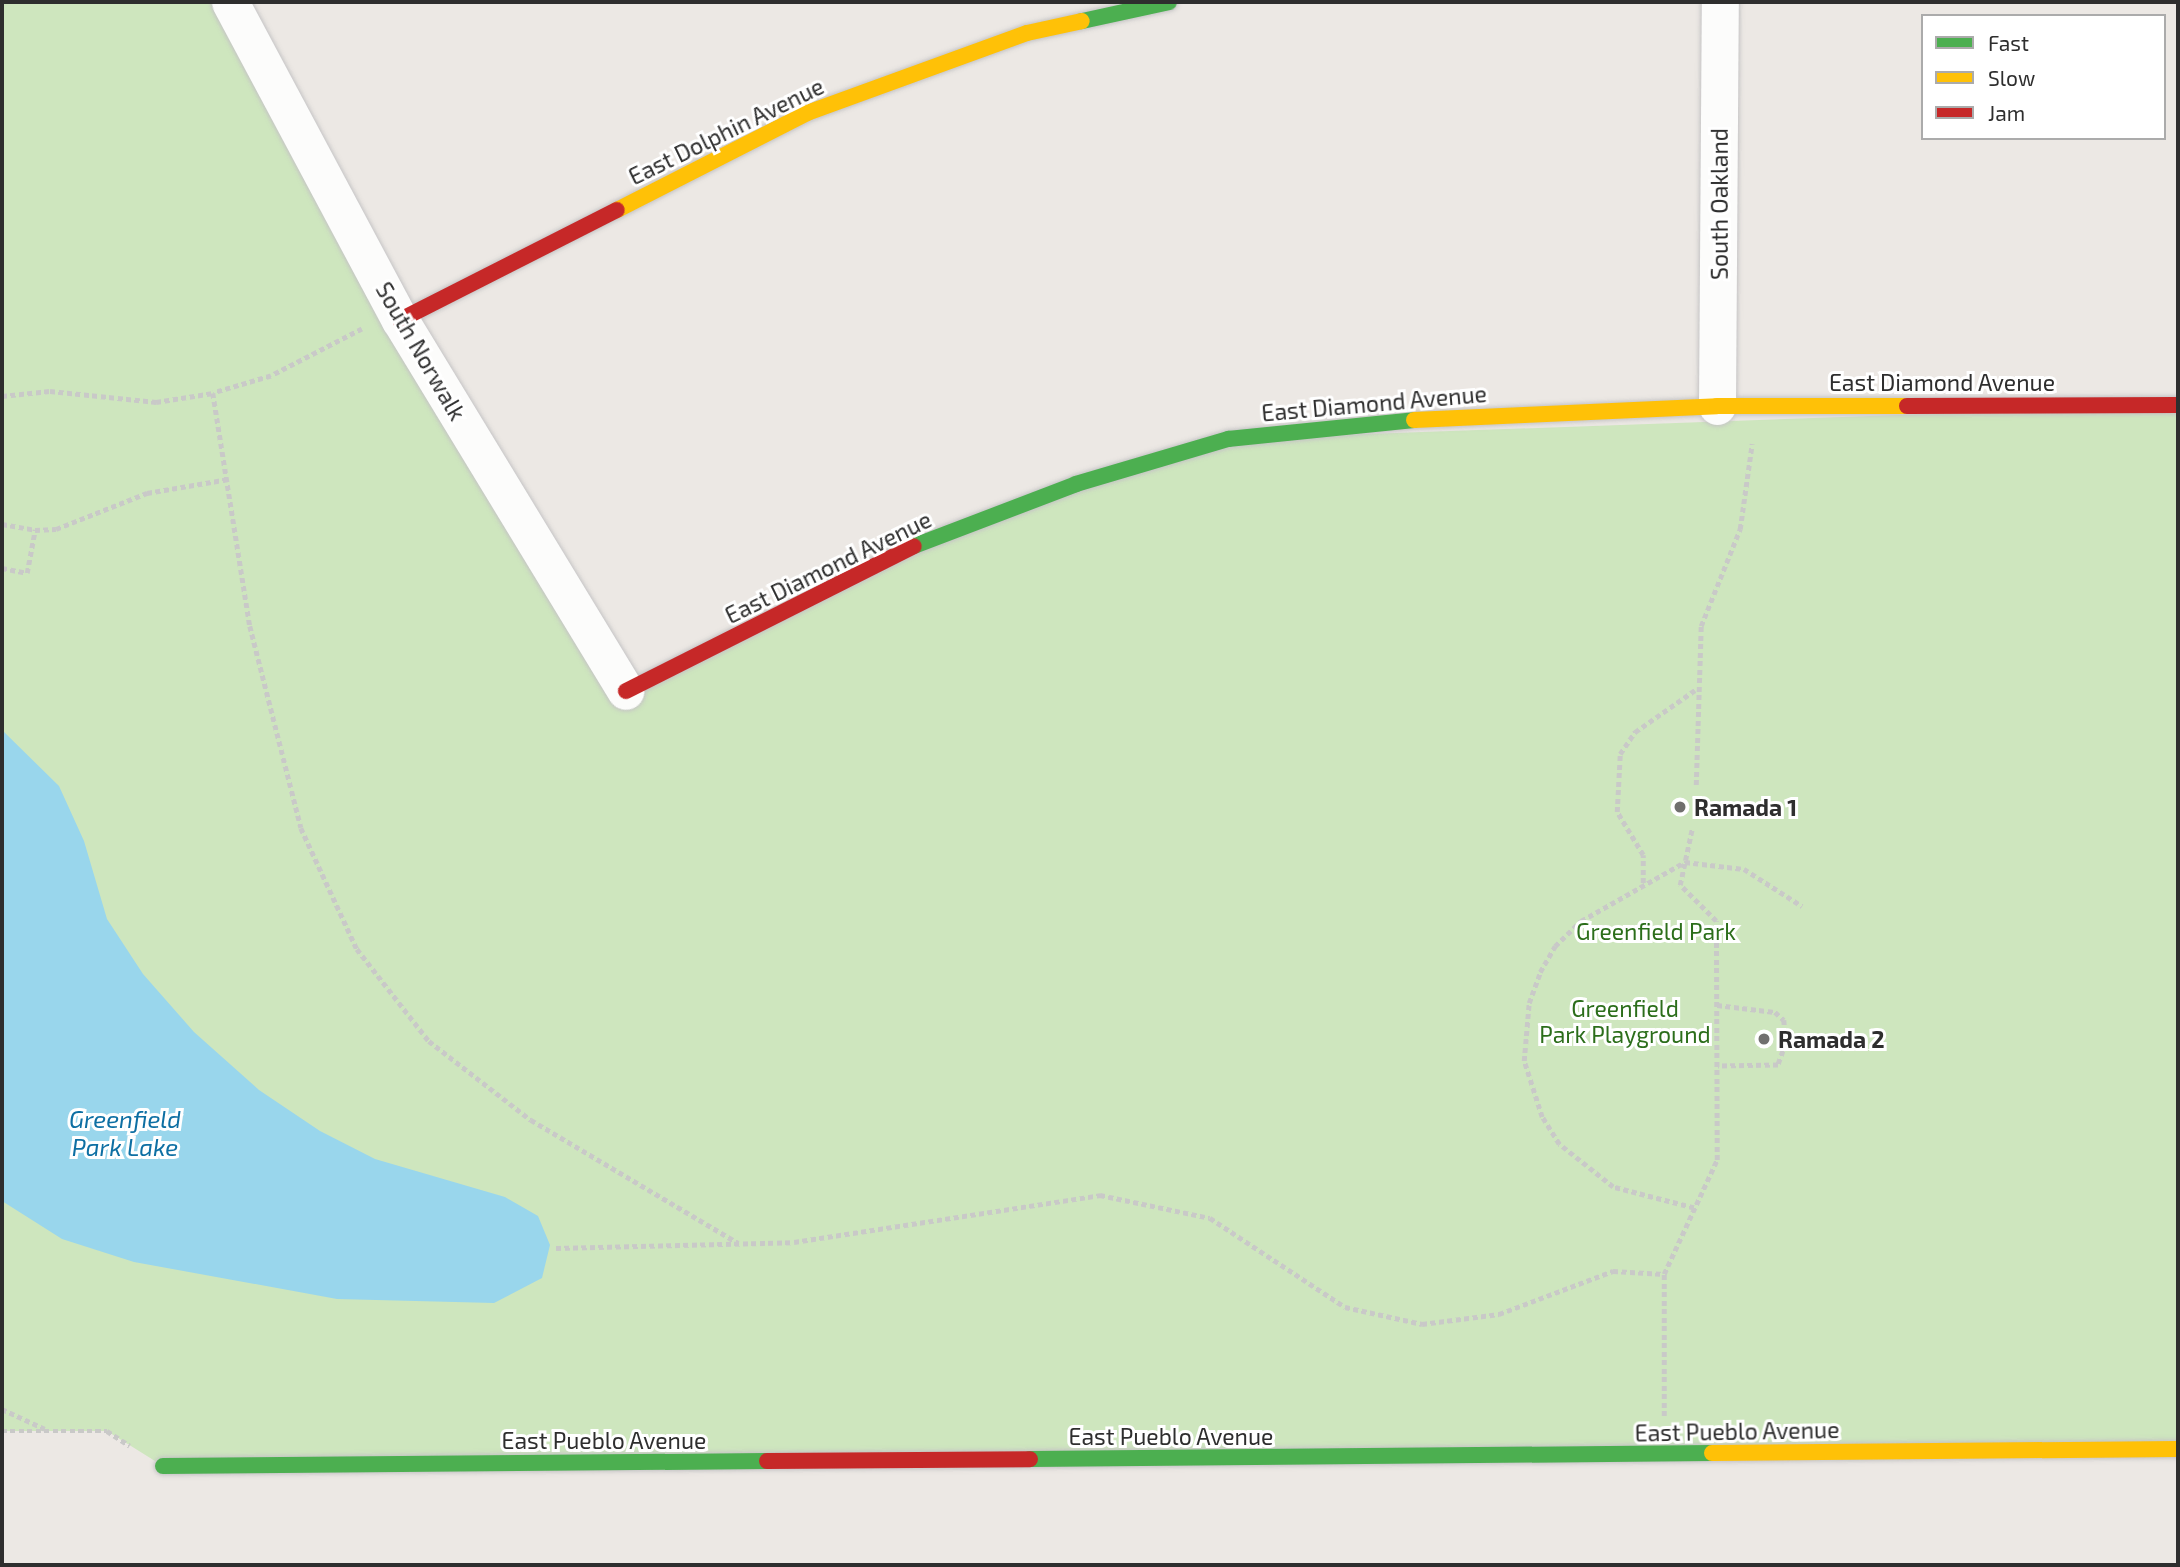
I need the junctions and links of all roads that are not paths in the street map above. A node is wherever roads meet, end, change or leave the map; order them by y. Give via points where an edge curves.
1 (230, 2) edge
2 (1169, 2) edge
3 (1720, 2) edge
4 (398, 316) junction
5 (1735, 405) junction
6 (2178, 405) edge
7 (626, 691) joint
8 (2178, 1449) edge
9 (163, 1466) road end

1 - 4 street, South Norwalk
2 - 4 street, East Dolphin Avenue via 1027,33 807,113
3 - 5 street, South Oakland
4 - 7 street, South Norwalk
5 - 6 street, East Diamond Avenue
5 - 7 street, East Diamond Avenue via 1399,421 1228,439 1076,484 910,548
8 - 9 street, East Pueblo Avenue

